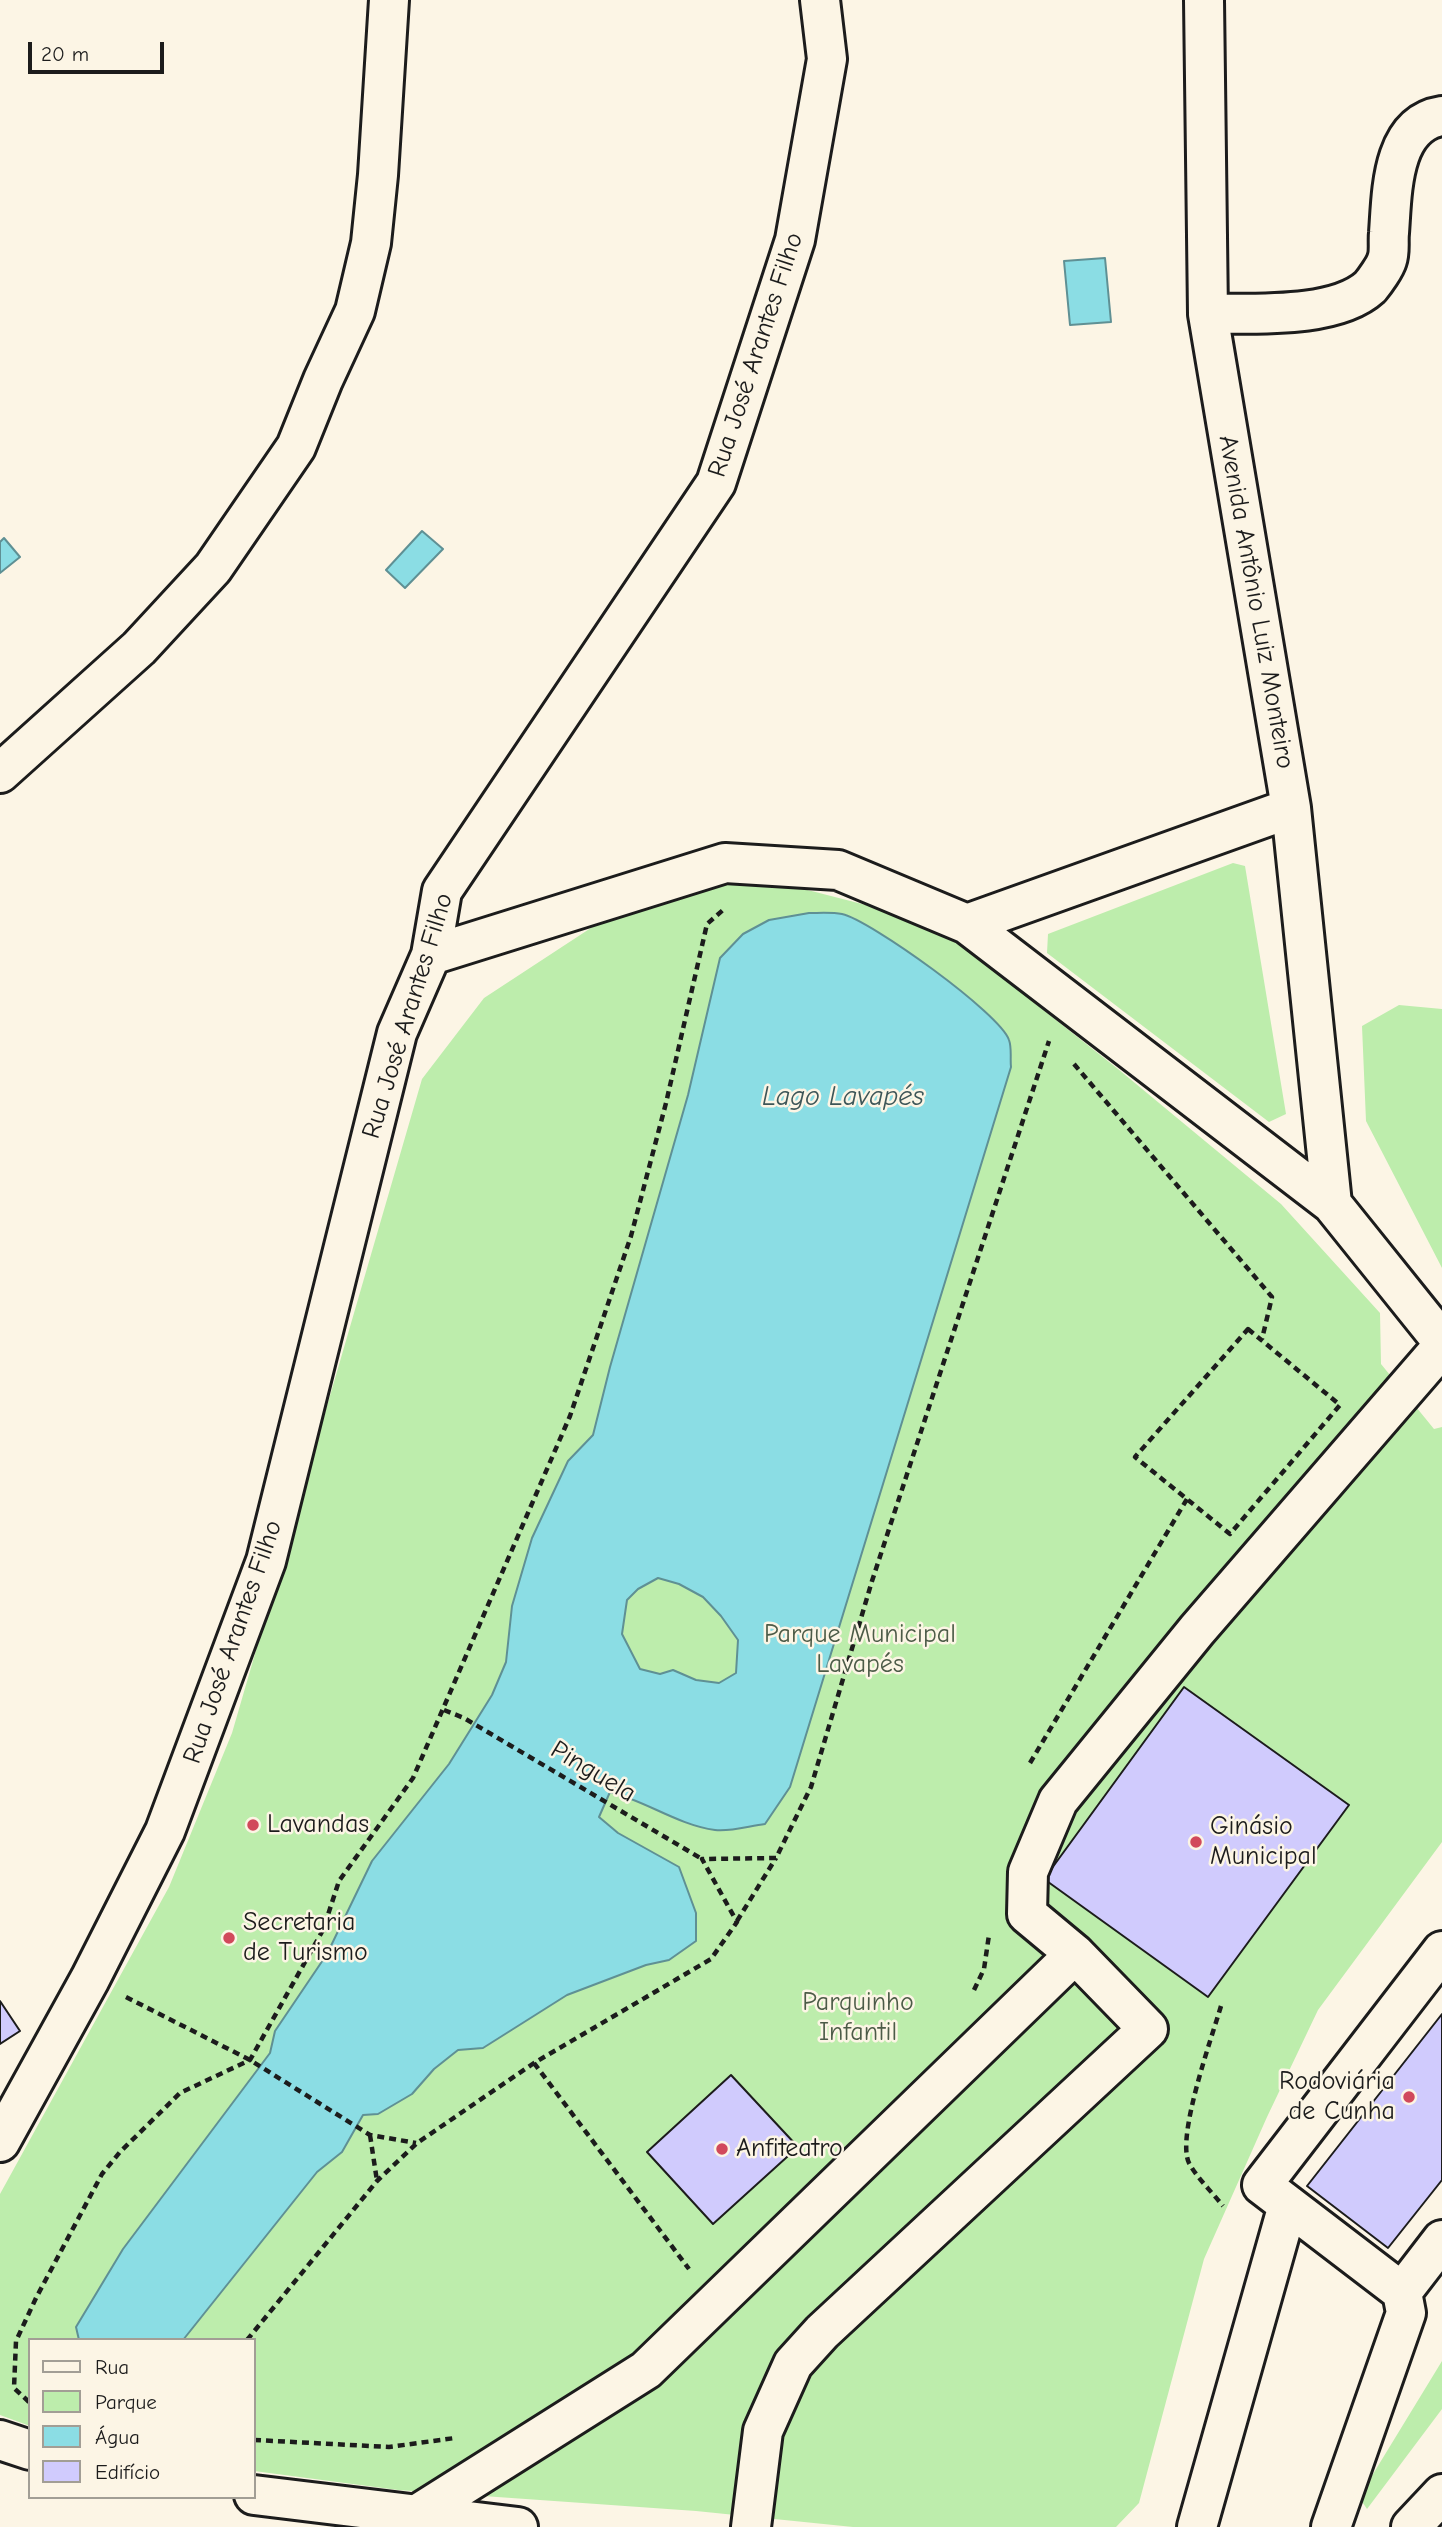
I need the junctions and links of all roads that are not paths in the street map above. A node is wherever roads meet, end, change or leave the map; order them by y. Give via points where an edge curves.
1 (389, 0) edge
2 (820, 0) edge
3 (1204, 0) edge
4 (1442, 116) edge
5 (1208, 314) junction
6 (0, 773) edge
7 (1291, 808) junction
8 (967, 924) junction
9 (431, 955) junction
10 (1332, 1204) junction
11 (1442, 1341) edge
12 (1442, 1347) edge
13 (1442, 1951) edge
14 (1075, 1954) junction
15 (0, 2142) edge
16 (1288, 2205) junction
17 (1442, 2240) edge
18 (1402, 2292) junction
19 (0, 2440) edge
20 (28, 2449) edge
21 (1442, 2494) edge
22 (256, 2495) edge
23 (416, 2515) junction
24 (518, 2527) edge
25 (751, 2527) edge
26 (1197, 2527) edge
27 (1331, 2527) edge
28 (1411, 2527) edge

1 - 6 street via 371,243 355,311 296,447 203,578 139,648
2 - 9 street, Rua José Arantes Filho via 827,59 795,240 716,483 442,891
3 - 5 street, Avenida Antônio Luiz Monteiro
4 - 5 street via 1428,118 1409,134 1397,159 1387,260 1370,287 1318,310
5 - 7 street, Avenida Antônio Luiz Monteiro
7 - 8 street
7 - 10 street, Avenida Antônio Luiz Monteiro
8 - 9 street via 838,870 725,863
8 - 10 street
9 - 15 street, Rua José Arantes Filho via 397,1033 266,1561 166,1831
10 - 11 street
12 - 14 street via 1197,1630 1058,1801 1028,1872 1027,1914
13 - 16 street via 1262,2185
14 - 23 street via 646,2370
14 - 25 street via 1148,2029 793,2364 763,2431
16 - 18 street
16 - 26 street
17 - 18 street
18 - 27 street via 1406,2313
19 - 20 street
21 - 28 street
22 - 23 street
23 - 24 street

